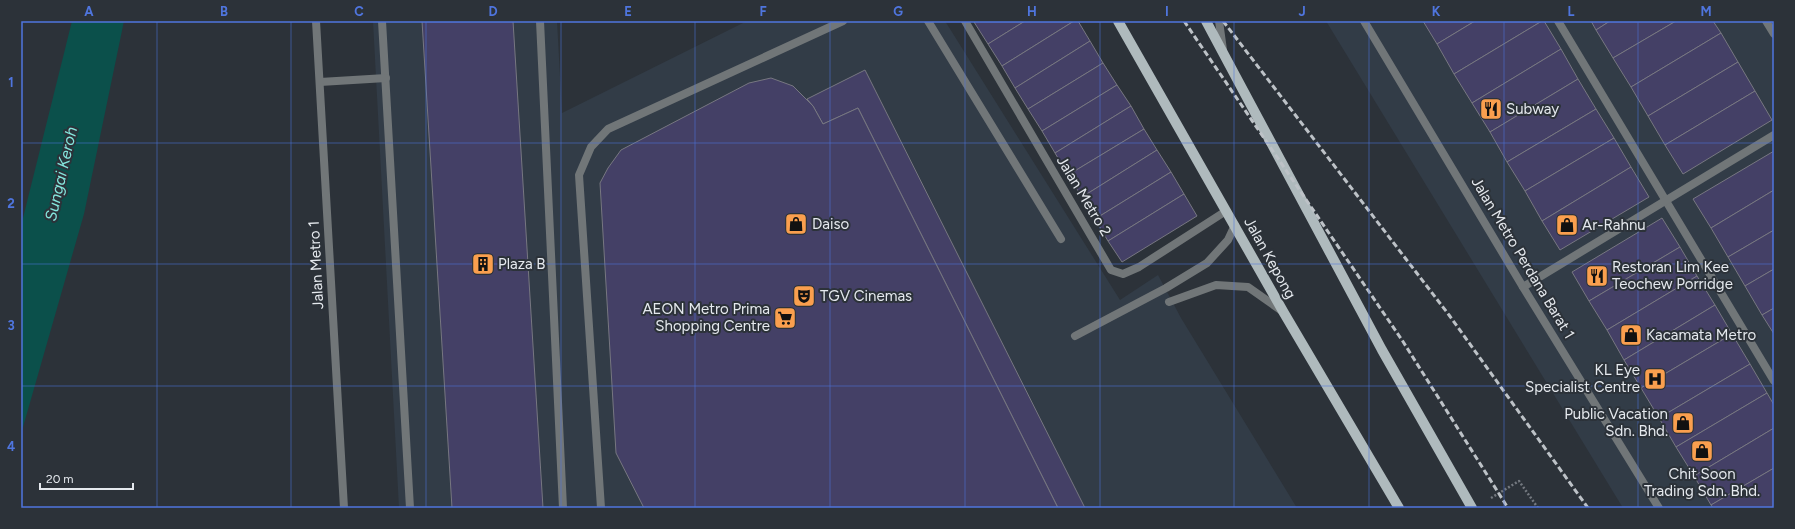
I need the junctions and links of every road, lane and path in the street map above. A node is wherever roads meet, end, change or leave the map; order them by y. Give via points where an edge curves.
1 (316, 21) edge
2 (382, 21) edge
3 (540, 21) edge
4 (843, 21) edge
5 (928, 21) edge
6 (965, 21) edge
7 (1118, 21) edge
8 (1206, 21) edge
9 (1219, 21) edge
10 (1364, 21) edge
11 (1558, 21) edge
12 (1766, 21) edge
13 (1774, 34) edge
14 (1224, 52) junction
15 (386, 78) junction
16 (320, 82) junction
17 (1774, 135) edge
18 (1666, 200) junction
19 (1226, 211) junction
20 (1235, 225) junction
21 (1061, 239) dead end
22 (1523, 287) junction
23 (1169, 302) dead end
24 (1284, 313) junction
25 (1075, 336) dead end
26 (1774, 381) edge
27 (1487, 500) dead end
28 (344, 508) edge
29 (410, 508) edge
30 (564, 508) edge
31 (601, 508) edge
32 (1399, 508) edge
33 (1472, 508) edge
34 (1538, 508) edge
35 (1659, 508) edge

1 - 16 street, Jalan Metro 1
2 - 15 street
3 - 30 street
4 - 31 street via 608,129 591,147 579,175
5 - 21 street
6 - 19 street, Jalan Metro 2 via 1111,270 1123,274 1139,267
7 - 19 main road, Jalan Kepong
8 - 14 main road
9 - 14 street
10 - 22 street, Jalan Metro Perdana Barat 1
11 - 18 street
12 - 13 street
14 - 33 main road via 1382,350
15 - 16 street
15 - 29 street
16 - 28 street, Jalan Metro 1
17 - 18 street
18 - 22 street
18 - 26 street
19 - 20 main road, Jalan Kepong
20 - 24 main road, Jalan Kepong
20 - 25 street via 1228,240 1207,263 1166,288
22 - 35 street, Jalan Metro Perdana Barat 1
23 - 24 street via 1216,285 1248,287
24 - 32 main road, Jalan Kepong
27 - 34 path via 1519,481

